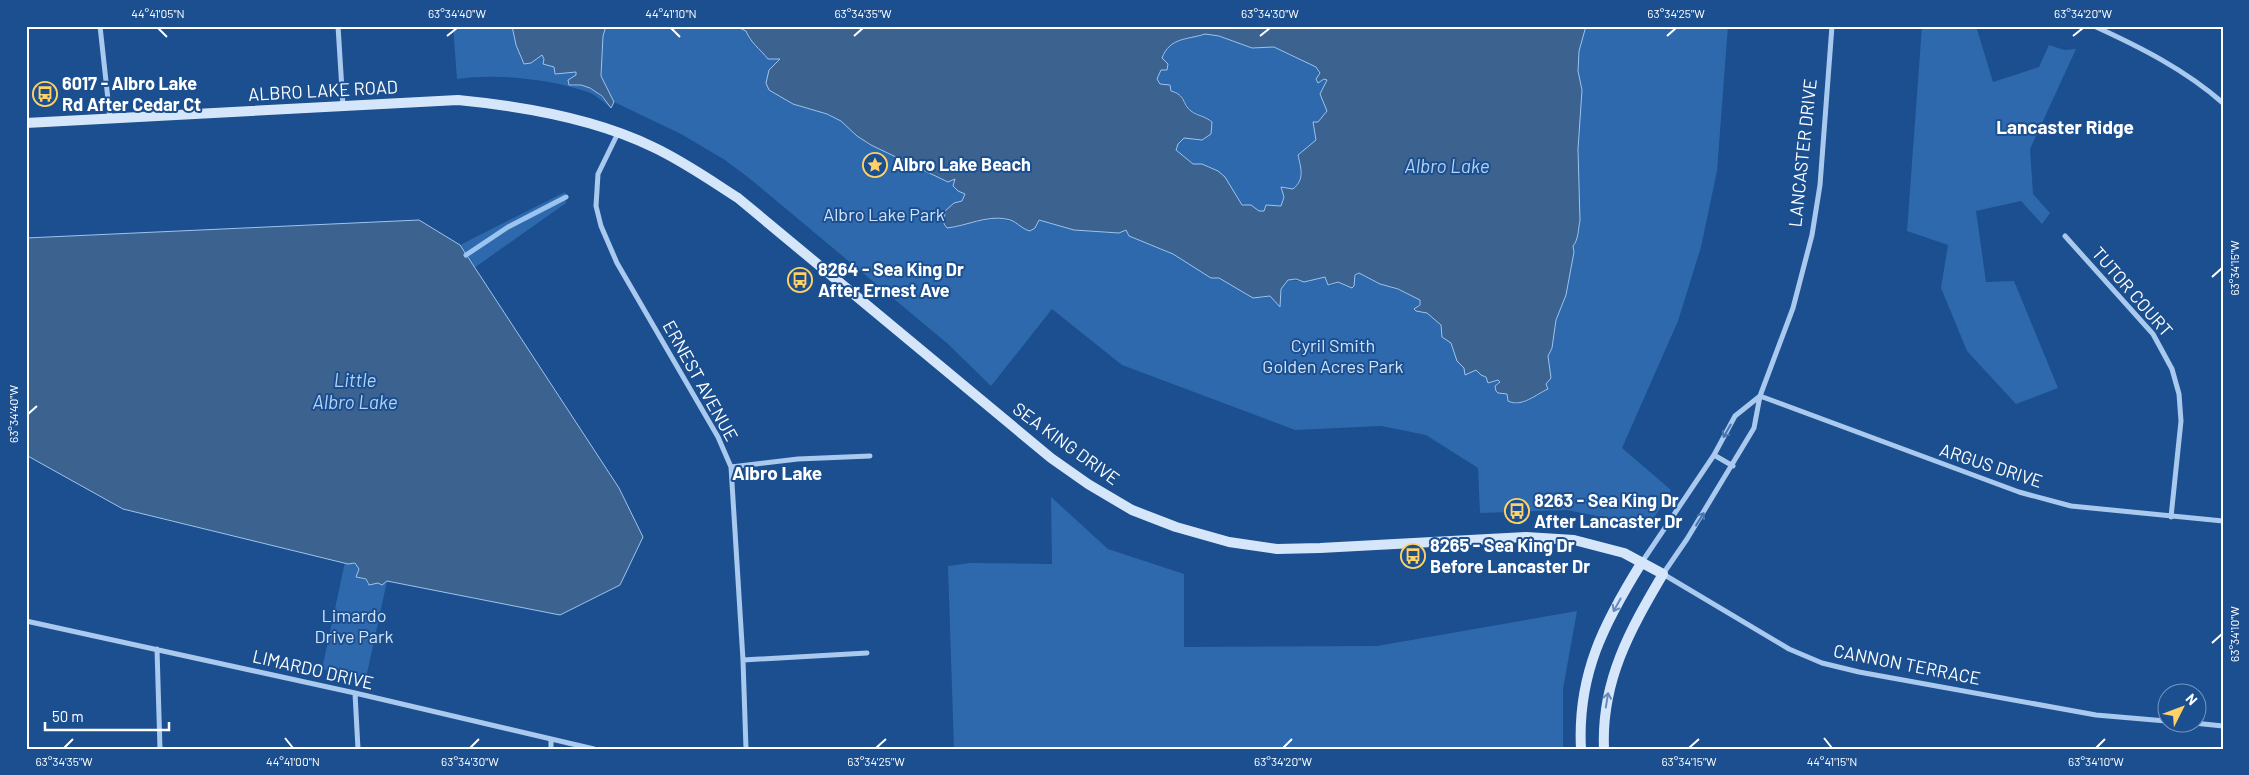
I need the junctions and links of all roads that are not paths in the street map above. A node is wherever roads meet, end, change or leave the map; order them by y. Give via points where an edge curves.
1 (100, 26) edge
2 (338, 26) edge
3 (1832, 26) edge
4 (2094, 26) edge
5 (2223, 103) edge
6 (343, 106) junction
7 (110, 118) junction
8 (26, 122) edge
9 (618, 133) junction
10 (2065, 236) dead end
11 (1760, 396) junction
12 (1714, 455) junction
13 (870, 456) dead end
14 (1732, 466) junction
15 (731, 467) junction
16 (2171, 517) junction
17 (2223, 521) edge
18 (1642, 562) junction
19 (1663, 574) junction
20 (26, 621) edge
21 (157, 649) junction
22 (867, 653) dead end
23 (744, 660) junction
24 (355, 694) junction
25 (2156, 720) edge
26 (2206, 724) edge
27 (2223, 726) edge
28 (551, 740) junction
29 (160, 749) edge
30 (358, 749) edge
31 (551, 749) edge
32 (594, 749) edge
33 (746, 749) edge
34 (1581, 749) edge
35 (1604, 749) edge

1 - 7 street
2 - 6 street
3 - 11 street, LANCASTER DRIVE via 1820,185 1812,235 1793,308
4 - 5 street via 2152,54 2195,80
6 - 7 street, ALBRO LAKE ROAD
6 - 9 street, ALBRO LAKE ROAD via 458,100 541,112
7 - 8 street, ALBRO LAKE ROAD
9 - 15 street, ERNEST AVENUE via 598,174 596,206 601,226 616,263 718,437
9 - 18 street, SEA KING DRIVE via 661,151 738,198 1051,458 1132,510 1229,542 1277,549 1526,537 1574,540 1624,553
10 - 16 street, TUTOR COURT via 2153,334 2172,369 2180,394 2181,421
11 -> 12 street via 1735,416
11 - 14 street, LANCASTER DRIVE via 1754,428
11 - 16 street, ARGUS DRIVE via 2019,492 2071,506
12 - 14 street
12 - 18 street
13 - 15 street via 798,459
19 -> 14 street, LANCASTER DRIVE
15 - 23 street, ERNEST AVENUE
16 - 17 street, ARGUS DRIVE
18 - 19 street, SEA KING DRIVE
18 -> 34 street via 1591,659 1584,685
19 - 25 street, CANNON TERRACE via 1789,650 1822,663 2086,713
35 -> 19 street, LANCASTER DRIVE via 1610,681 1620,652
20 - 21 street, LIMARDO DRIVE
21 - 24 street, LIMARDO DRIVE
21 - 29 street
22 - 23 street
23 - 33 street, ERNEST AVENUE
24 - 28 street, LIMARDO DRIVE
24 - 30 street
26 - 27 street
28 - 31 street
28 - 32 street, LIMARDO DRIVE

